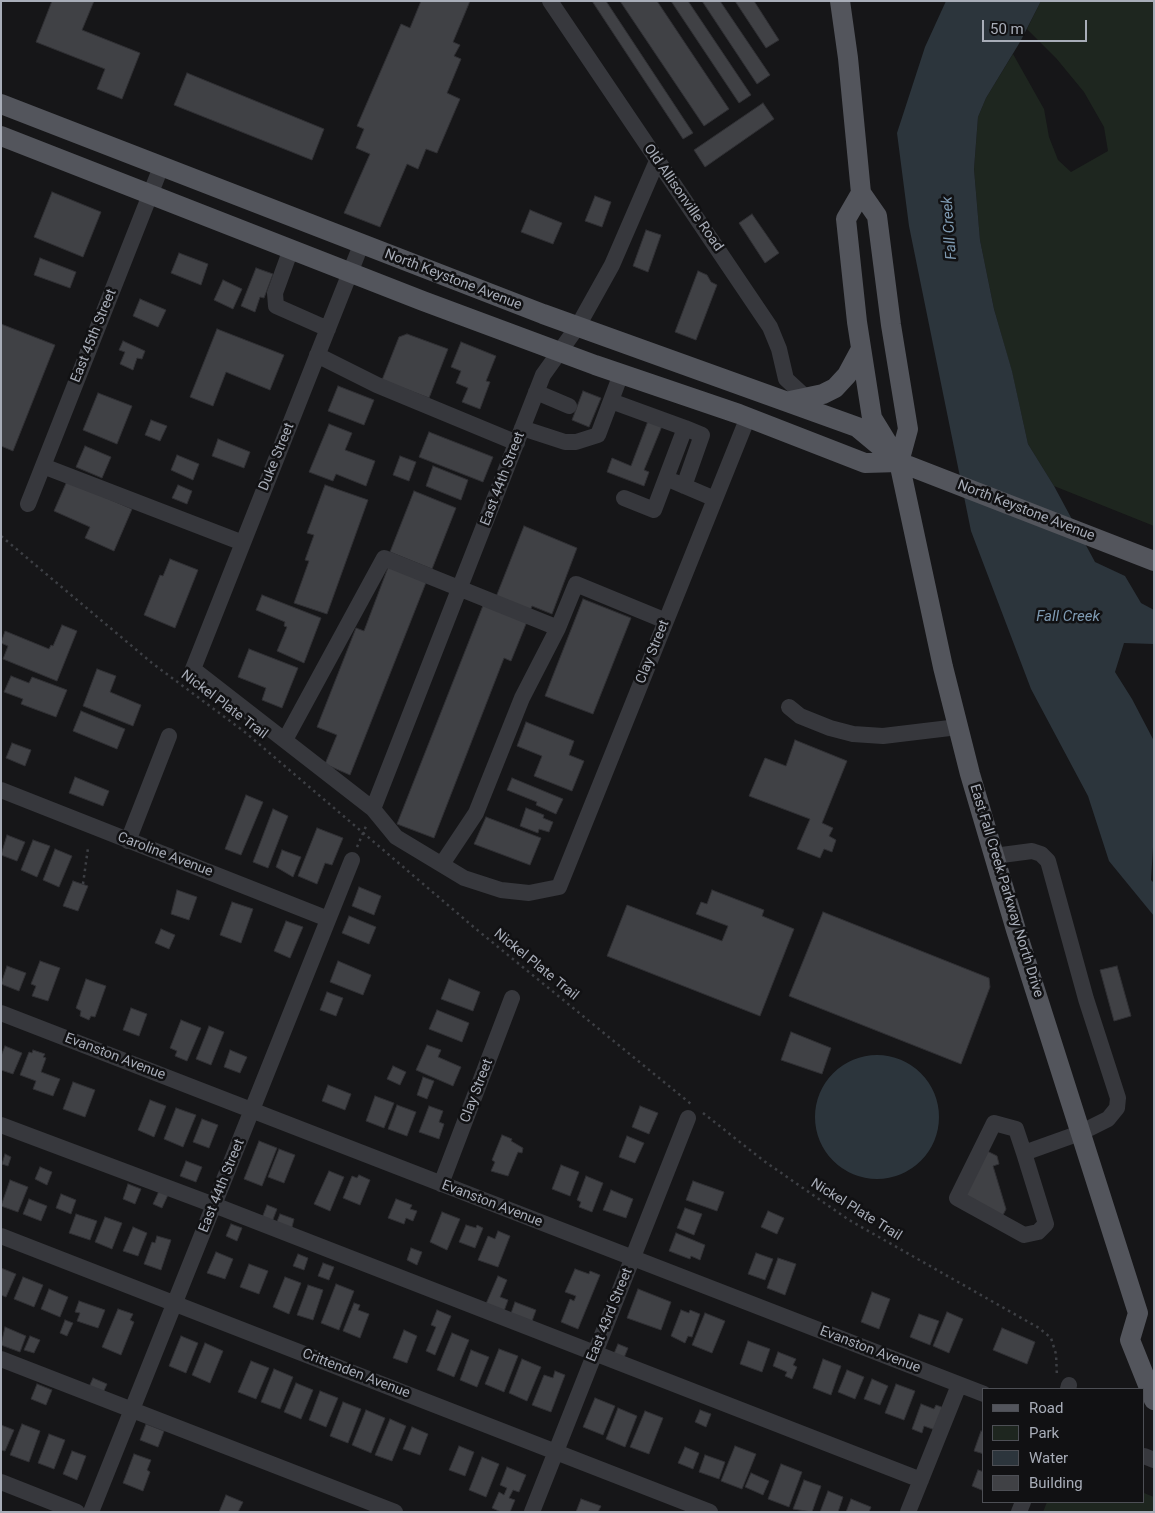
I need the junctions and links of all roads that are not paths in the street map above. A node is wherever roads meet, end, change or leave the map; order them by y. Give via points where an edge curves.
1 (550, 1) edge
2 (840, 1) edge
3 (1, 104) edge
4 (1, 136) edge
5 (657, 161) junction
6 (161, 167) junction
7 (861, 193) junction
8 (150, 195) junction
9 (361, 245) junction
10 (291, 250) junction
11 (350, 273) junction
12 (578, 326) junction
13 (328, 329) junction
14 (861, 349) junction
15 (559, 352) junction
16 (317, 355) junction
17 (621, 374) junction
18 (536, 392) junction
19 (798, 399) junction
20 (611, 401) junction
21 (569, 406) dead end
22 (748, 417) junction
23 (685, 428) junction
24 (520, 435) junction
25 (899, 462) junction
26 (43, 466) junction
27 (666, 479) junction
28 (684, 486) junction
29 (624, 498) dead end
30 (715, 499) junction
31 (28, 504) dead end
32 (243, 543) junction
33 (1154, 561) edge
34 (460, 587) junction
35 (666, 621) junction
36 (558, 628) junction
37 (789, 707) dead end
38 (958, 727) junction
39 (169, 736) dead end
40 (285, 740) junction
41 (1, 790) edge
42 (373, 809) junction
43 (128, 841) junction
44 (994, 856) junction
45 (352, 860) road end
46 (442, 864) junction
47 (328, 919) junction
48 (512, 998) dead end
49 (1, 1012) edge
50 (252, 1110) junction
51 (693, 1111) road end
52 (1, 1125) edge
53 (1080, 1133) junction
54 (1024, 1153) junction
55 (441, 1184) junction
56 (214, 1205) junction
57 (1, 1236) edge
58 (632, 1258) junction
59 (175, 1303) junction
60 (1138, 1313) junction
61 (1154, 1325) edge
62 (594, 1355) junction
63 (1, 1359) edge
64 (959, 1385) junction
65 (982, 1393) edge
66 (1154, 1400) edge
67 (132, 1409) junction
68 (555, 1452) junction
69 (921, 1480) junction
70 (1, 1482) edge
71 (77, 1512) edge
72 (92, 1512) edge
73 (395, 1512) edge
74 (532, 1512) edge
75 (710, 1512) edge
76 (908, 1512) edge

1 - 5 street, Old Allisonville Road
2 - 7 main road, East Fall Creek Parkway North Drive
3 - 6 main road, North Keystone Avenue
4 - 8 main road, North Keystone Avenue
5 - 12 street, East 44th Street via 612,265
5 - 19 street, Old Allisonville Road via 770,327 786,379
6 - 8 street, East 45th Street
6 - 9 main road, North Keystone Avenue
7 - 14 main road, East Fall Creek Parkway North Drive via 846,219
7 - 25 main road, East Fall Creek Parkway North Drive via 877,216 908,429
8 - 10 main road, North Keystone Avenue
8 - 26 street, East 45th Street
9 - 11 street, Duke Street
9 - 12 main road, North Keystone Avenue
10 - 11 main road, North Keystone Avenue
10 - 13 street via 275,293 276,306
11 - 13 street, Duke Street
11 - 15 main road, North Keystone Avenue
12 - 15 street, East 44th Street
12 - 19 main road, North Keystone Avenue
13 - 16 street, Duke Street
14 - 19 main road via 847,375 835,388 824,394
14 - 25 main road, East Fall Creek Parkway North Drive via 872,418
15 - 17 main road, North Keystone Avenue
15 - 18 street, East 44th Street via 548,366
16 - 24 street via 377,385
16 - 32 street, Duke Street
17 - 20 street
17 - 22 main road, North Keystone Avenue
18 - 21 street
18 - 24 street, East 44th Street
19 - 25 main road, North Keystone Avenue via 821,413 857,427
20 - 23 street
20 - 24 street via 598,435 565,442
22 - 25 main road, North Keystone Avenue via 865,463
22 - 30 street, Clay Street
23 - 27 street
23 - 28 street via 702,435
24 - 34 street, East 44th Street
25 - 33 main road, North Keystone Avenue
25 - 38 main road, East Fall Creek Parkway North Drive
26 - 31 street, East 45th Street
26 - 32 street
27 - 28 street
27 - 29 street via 654,510
28 - 30 street
30 - 35 street, Clay Street
32 - 40 street, Duke Street via 193,668
34 - 36 street
34 - 40 street via 384,558
34 - 42 street, East 44th Street
35 - 36 street via 576,584
35 - 46 street, Clay Street via 558,886 529,892 501,890 464,878
36 - 46 street via 522,698 476,813
37 - 38 street via 800,716 853,734 883,736
38 - 44 main road, East Fall Creek Parkway North Drive
39 - 43 street
40 - 42 street
41 - 43 street, Caroline Avenue
42 - 46 street via 396,837
43 - 47 street, Caroline Avenue
44 - 53 main road, East Fall Creek Parkway North Drive
44 - 53 street via 1032,851 1048,861 1086,999 1118,1098 1114,1114
45 - 47 street, East 44th Street
47 - 50 street, East 44th Street
48 - 55 street, Clay Street
49 - 50 street, Evanston Avenue
50 - 55 street, Evanston Avenue
50 - 56 street, East 44th Street
51 - 58 street, East 43rd Street
52 - 56 street
53 - 54 street
53 - 60 main road, East Fall Creek Parkway North Drive
54 - 54 street via 1046,1224 1038,1232 1024,1235 957,1198 994,1122 1016,1129
55 - 58 street, Evanston Avenue
56 - 59 street, East 44th Street
56 - 62 street
57 - 59 street, Crittenden Avenue
58 - 62 street, East 43rd Street
58 - 64 street, Evanston Avenue
59 - 67 street, East 44th Street
59 - 68 street, Crittenden Avenue
60 - 61 main road
60 - 66 main road via 1130,1340
62 - 68 street, East 43rd Street
62 - 69 street
63 - 67 street
64 - 65 street, Evanston Avenue
64 - 69 street
67 - 72 street, East 44th Street
67 - 73 street
68 - 74 street, East 43rd Street
68 - 75 street, Crittenden Avenue
69 - 76 street
70 - 71 street

